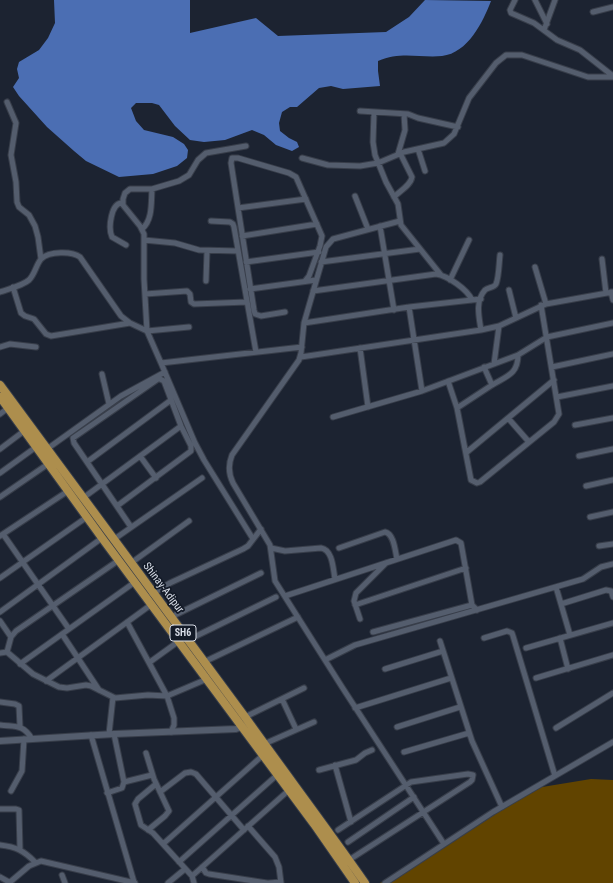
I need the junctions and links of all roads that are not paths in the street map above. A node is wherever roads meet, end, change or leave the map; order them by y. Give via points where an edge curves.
1 (515, 0) edge
2 (535, 0) edge
3 (555, 0) edge
4 (613, 7) edge
5 (593, 12) dead end
6 (545, 27) junction
7 (613, 76) edge
8 (7, 102) dead end
9 (360, 111) dead end
10 (374, 112) junction
11 (404, 114) junction
12 (458, 127) junction
13 (246, 146) dead end
14 (418, 149) junction
15 (399, 154) junction
16 (302, 158) dead end
17 (378, 162) junction
18 (425, 171) dead end
19 (152, 189) junction
20 (355, 196) dead end
21 (394, 196) junction
22 (306, 199) junction
23 (122, 203) junction
24 (238, 208) junction
25 (211, 221) dead end
26 (400, 221) junction
27 (317, 224) junction
28 (380, 226) junction
29 (142, 229) junction
30 (368, 230) junction
31 (242, 236) junction
32 (144, 240) junction
33 (469, 240) dead end
34 (126, 245) dead end
35 (420, 249) junction
36 (207, 251) junction
37 (238, 251) junction
38 (318, 252) junction
39 (384, 254) junction
40 (500, 255) dead end
41 (41, 259) junction
42 (602, 259) dead end
43 (246, 262) junction
44 (321, 262) junction
45 (535, 267) dead end
46 (441, 275) junction
47 (316, 280) junction
48 (389, 280) junction
49 (450, 280) junction
50 (206, 282) dead end
51 (305, 282) junction
52 (13, 287) junction
53 (250, 289) junction
54 (508, 290) dead end
55 (313, 291) junction
56 (0, 292) edge
57 (610, 292) edge
58 (145, 294) junction
59 (481, 298) junction
60 (472, 300) junction
61 (613, 300) edge
62 (247, 302) junction
63 (543, 305) junction
64 (409, 307) junction
65 (394, 310) junction
66 (285, 312) dead end
67 (516, 318) junction
68 (130, 323) junction
69 (613, 323) edge
70 (304, 324) junction
71 (499, 326) junction
72 (189, 327) dead end
73 (481, 330) junction
74 (148, 331) junction
75 (547, 336) junction
76 (414, 340) junction
77 (36, 347) dead end
78 (302, 347) junction
79 (0, 348) edge
80 (360, 348) junction
81 (256, 352) junction
82 (613, 354) edge
83 (518, 355) junction
84 (300, 357) junction
85 (161, 363) junction
86 (494, 364) junction
87 (484, 367) junction
88 (552, 367) junction
89 (165, 372) junction
90 (102, 374) dead end
91 (554, 380) junction
92 (448, 381) junction
93 (0, 385) edge
94 (492, 385) junction
95 (613, 386) edge
96 (422, 391) junction
97 (0, 397) edge
98 (557, 397) junction
99 (171, 400) junction
100 (109, 404) junction
101 (368, 407) junction
102 (8, 408) junction
103 (457, 408) junction
104 (0, 414) edge
105 (333, 417) dead end
106 (508, 418) junction
107 (613, 418) edge
108 (575, 425) dead end
109 (181, 426) junction
110 (24, 431) junction
111 (529, 442) junction
112 (36, 447) junction
113 (0, 448) edge
114 (47, 449) junction
115 (613, 449) edge
116 (466, 452) junction
117 (140, 456) junction
118 (579, 456) dead end
119 (86, 462) junction
120 (48, 464) junction
121 (0, 473) edge
122 (156, 478) junction
123 (202, 478) dead end
124 (613, 480) edge
125 (102, 484) junction
126 (586, 486) dead end
127 (68, 491) junction
128 (0, 498) edge
129 (83, 498) junction
130 (117, 506) junction
131 (613, 512) edge
132 (87, 517) junction
133 (590, 517) dead end
134 (189, 521) dead end
135 (131, 527) junction
136 (261, 529) junction
137 (2, 535) edge
138 (102, 538) junction
139 (253, 539) junction
140 (113, 540) junction
141 (613, 544) edge
142 (599, 546) dead end
143 (271, 548) junction
144 (339, 548) dead end
145 (397, 558) junction
146 (119, 560) junction
147 (22, 562) junction
148 (386, 562) junction
149 (131, 563) junction
150 (613, 564) edge
151 (466, 568) junction
152 (261, 573) dead end
153 (0, 578) edge
154 (335, 579) junction
155 (135, 582) junction
156 (38, 585) junction
157 (556, 587) junction
158 (285, 596) junction
159 (276, 597) dead end
160 (613, 597) edge
161 (151, 598) junction
162 (561, 604) junction
163 (356, 605) junction
164 (472, 605) junction
165 (53, 606) junction
166 (477, 610) junction
167 (0, 612) edge
168 (171, 617) junction
169 (298, 617) junction
170 (360, 619) dead end
171 (0, 621) edge
172 (127, 622) junction
173 (613, 622) edge
174 (69, 629) junction
175 (373, 632) dead end
176 (62, 634) junction
177 (570, 635) junction
178 (11, 637) junction
179 (484, 638) dead end
180 (560, 638) junction
181 (188, 640) junction
182 (179, 641) junction
183 (440, 641) dead end
184 (526, 648) dead end
185 (443, 651) junction
186 (7, 652) junction
187 (0, 653) edge
188 (613, 655) edge
189 (78, 658) junction
190 (325, 660) junction
191 (150, 662) junction
192 (204, 662) junction
193 (20, 664) junction
194 (385, 669) dead end
195 (568, 669) junction
196 (451, 678) junction
197 (536, 678) dead end
198 (207, 679) junction
199 (46, 681) junction
200 (304, 688) dead end
201 (100, 690) junction
202 (613, 694) edge
203 (167, 696) junction
204 (113, 697) junction
205 (282, 699) junction
206 (0, 702) edge
207 (460, 706) junction
208 (355, 708) junction
209 (246, 722) junction
210 (314, 722) dead end
211 (0, 725) edge
212 (20, 727) junction
213 (397, 727) dead end
214 (556, 728) dead end
215 (296, 729) junction
216 (171, 732) junction
217 (469, 733) junction
218 (112, 734) junction
219 (91, 735) junction
220 (24, 739) junction
221 (32, 739) junction
222 (0, 741) edge
223 (613, 742) edge
224 (264, 744) junction
225 (372, 750) dead end
226 (404, 752) dead end
227 (146, 753) dead end
228 (262, 756) junction
229 (335, 766) junction
230 (319, 770) dead end
231 (277, 774) junction
232 (152, 775) junction
233 (555, 776) junction
234 (124, 782) junction
235 (156, 784) junction
236 (406, 785) junction
237 (289, 790) junction
238 (11, 791) dead end
239 (160, 792) junction
240 (108, 793) junction
241 (414, 797) junction
242 (216, 798) junction
243 (502, 807) junction
244 (0, 810) edge
245 (424, 812) junction
246 (231, 815) junction
247 (351, 822) junction
248 (246, 828) junction
249 (148, 830) junction
250 (338, 830) dead end
251 (348, 842) dead end
252 (163, 844) junction
253 (444, 844) junction
254 (0, 845) edge
255 (20, 850) junction
256 (349, 860) junction
257 (35, 862) junction
258 (179, 862) junction
259 (202, 868) junction
260 (185, 869) junction
261 (62, 875) dead end
262 (0, 876) edge
263 (192, 876) junction
264 (9, 883) edge
265 (65, 883) edge
266 (135, 883) edge
267 (168, 883) edge
268 (194, 883) edge
269 (268, 883) edge
270 (281, 883) edge
271 (355, 883) edge
272 (365, 883) edge
273 (385, 883) edge

1 - 6 street via 511,13
2 - 6 street
3 - 6 street
4 - 5 street
6 - 7 street via 557,40 580,50
7 - 12 street via 588,77 522,55 506,55 496,63 469,98
8 - 41 street via 16,123 11,155 17,202 35,226
9 - 10 street
10 - 11 street
10 - 17 street via 373,142
11 - 12 street
11 - 15 street via 405,130
12 - 14 street via 444,143
13 - 19 street via 206,153 186,178
14 - 15 street
14 - 18 street
15 - 17 street
15 - 21 street via 412,179
16 - 17 street via 335,166 360,166
17 - 21 street
19 - 23 street via 127,190
19 - 29 street via 149,220
20 - 30 street
21 - 26 street via 400,210
22 - 24 street
22 - 24 street via 293,175 234,157 231,163
22 - 27 street
23 - 29 street
23 - 34 street via 116,205 109,227 112,237
24 - 31 street
25 - 37 street via 234,224
26 - 28 street
26 - 35 street
27 - 31 street
27 - 38 street via 322,236
28 - 30 street
28 - 39 street
29 - 32 street
30 - 44 street via 333,239 326,247
31 - 43 street
32 - 36 street via 175,243
32 - 58 street
33 - 49 street
35 - 39 street
35 - 46 street
36 - 37 street
36 - 50 street
37 - 62 street
38 - 43 street
38 - 51 street
39 - 44 street
39 - 48 street
40 - 59 street via 496,283 484,291
41 - 52 street via 28,281
41 - 68 street via 48,255 68,252 77,255 122,316
42 - 57 street
43 - 53 street
44 - 47 street
45 - 63 street
46 - 48 street
46 - 49 street
47 - 51 street
47 - 55 street
48 - 55 street
48 - 65 street
49 - 60 street via 467,291
51 - 53 street
52 - 56 street
52 - 68 street via 21,313 34,319 50,336
53 - 66 street via 257,315
54 - 67 street
55 - 70 street
57 - 61 street
57 - 63 street
58 - 62 street via 188,291 194,304
58 - 74 street
59 - 60 street
59 - 73 street via 478,307
60 - 64 street
62 - 81 street
63 - 67 street
63 - 75 street
64 - 65 street
64 - 76 street
65 - 70 street
67 - 71 street
68 - 74 street
69 - 75 street
70 - 78 street
71 - 73 street
71 - 86 street
72 - 74 street
73 - 76 street
74 - 85 street
75 - 83 street
75 - 88 street
76 - 80 street
76 - 96 street
77 - 79 street via 10,344
78 - 81 street
78 - 84 street
80 - 84 street
80 - 101 street
81 - 85 street
82 - 88 street
83 - 86 street
83 - 94 street via 518,363 514,370
84 - 136 street via 229,462 230,477
85 - 89 street
86 - 87 street
87 - 92 street
87 - 94 street
88 - 91 street
89 - 100 street
89 - 139 street via 195,443
90 - 100 street
91 - 98 street
91 - 106 street
92 - 96 street
92 - 103 street
93 - 114 main road, Shinay-Adipur / SH6
94 - 103 street
95 - 98 street
96 - 101 street
97 - 102 main road, Shinay-Adipur / SH6
98 - 111 street via 558,417
99 - 109 street
99 - 119 street
99 - 119 street via 164,381 158,379 75,435 74,443
100 - 114 street
101 - 105 street
102 - 104 street
102 - 110 main road, Shinay-Adipur / SH6
103 - 116 street
106 - 111 street
106 - 116 street
107 - 108 street
109 - 117 street
109 - 122 street via 191,451
110 - 112 main road, Shinay-Adipur / SH6
110 - 113 street
111 - 116 street via 477,484 471,480
112 - 120 main road, Shinay-Adipur / SH6
112 - 121 street
114 - 129 main road, Shinay-Adipur / SH6
115 - 118 street
117 - 122 street
117 - 125 street
119 - 125 street
120 - 127 main road, Shinay-Adipur / SH6
120 - 128 street
122 - 130 street
123 - 135 street
124 - 126 street
125 - 129 street
125 - 130 street
127 - 132 main road, Shinay-Adipur / SH6
127 - 137 street
129 - 140 main road, Shinay-Adipur / SH6
130 - 135 street
131 - 133 street
132 - 138 main road, Shinay-Adipur / SH6
132 - 147 street
134 - 149 street
135 - 140 street
136 - 139 street
136 - 143 street
137 - 147 street
138 - 146 main road, Shinay-Adipur / SH6
138 - 156 street
139 - 161 street via 243,549 170,583
140 - 149 main road, Shinay-Adipur / SH6
141 - 142 street
143 - 154 street via 285,551 325,549 329,554
143 - 158 street via 275,580
144 - 145 street via 385,532 391,536
145 - 148 street
145 - 151 street via 456,540 461,543
146 - 155 main road, Shinay-Adipur / SH6
146 - 165 street
147 - 153 street
147 - 156 street
148 - 154 street
148 - 163 street via 356,593
149 - 161 main road, Shinay-Adipur / SH6
150 - 157 street via 601,567 583,579
151 - 163 street
151 - 164 street
152 - 168 street
154 - 158 street
155 - 161 main road, Shinay-Adipur / SH6
155 - 174 street
156 - 165 street
156 - 167 street
157 - 162 street
157 - 166 street
158 - 169 street
159 - 181 street
160 - 162 street via 610,591 606,590
161 - 168 main road, Shinay-Adipur / SH6
161 - 172 street
161 - 182 main road, Shinay-Adipur / SH6
162 - 177 street
163 - 170 street
164 - 166 street
164 - 175 street
165 - 174 street
165 - 178 street
166 - 190 street via 355,645
168 - 181 main road, Shinay-Adipur / SH6
169 - 190 street
169 - 192 street
171 - 178 street
172 - 189 street
172 - 191 street
173 - 177 street
174 - 176 street
176 - 189 street
176 - 193 street
177 - 180 street
178 - 186 street
179 - 233 street via 507,631 512,633
180 - 184 street
180 - 195 street
181 - 192 main road, Shinay-Adipur / SH6
182 - 191 street
182 - 198 main road, Shinay-Adipur / SH6
183 - 185 street
185 - 194 street
185 - 196 street
186 - 187 street
186 - 193 street
188 - 195 street
189 - 199 street
189 - 201 street
190 - 208 street
191 - 203 street
192 - 209 main road, Shinay-Adipur / SH6
193 - 199 street
195 - 197 street
196 - 207 street
196 - 208 street
198 - 203 street
198 - 209 main road, Shinay-Adipur / SH6
199 - 201 street via 63,688 86,685
200 - 205 street
201 - 204 street
202 - 214 street
203 - 204 street
203 - 216 street via 174,718
204 - 218 street
205 - 209 street
205 - 215 street
206 - 212 street via 19,706
207 - 213 street
207 - 217 street
208 - 236 street
209 - 216 street via 217,730
209 - 224 main road, Shinay-Adipur / SH6
209 - 228 main road, Shinay-Adipur / SH6
210 - 215 street
211 - 212 street
212 - 221 street via 25,729
215 - 224 street
216 - 218 street
217 - 226 street
217 - 243 street
218 - 219 street
218 - 234 street
219 - 221 street
219 - 240 street
220 - 221 street
220 - 222 street
220 - 238 street via 22,771
223 - 233 street
224 - 256 main road, Shinay-Adipur / SH6
225 - 229 street via 356,760
227 - 232 street
228 - 231 main road, Shinay-Adipur / SH6
228 - 242 street
229 - 230 street
229 - 247 street
231 - 237 main road, Shinay-Adipur / SH6
231 - 246 street
232 - 234 street
232 - 235 street
233 - 243 street
234 - 240 street via 122,788
235 - 239 street
235 - 249 street via 135,804 140,825
236 - 241 street
236 - 245 street via 416,780 473,775 470,782
236 - 247 street
237 - 248 street
237 - 271 main road, Shinay-Adipur / SH6
239 - 242 street via 185,773 191,772 196,774
239 - 249 street via 168,811
240 - 266 street
241 - 245 street
241 - 251 street
242 - 246 street
242 - 252 street
243 - 253 street
244 - 255 street via 19,810
245 - 253 street
245 - 256 street
246 - 248 street
246 - 258 street
247 - 250 street
248 - 259 street
248 - 270 street via 275,856
249 - 252 street
252 - 258 street
253 - 273 street
254 - 255 street
255 - 257 street
256 - 272 main road, Shinay-Adipur / SH6
257 - 264 street
257 - 266 street via 50,862
258 - 260 street
259 - 263 street
259 - 269 street via 209,874
260 - 263 street
260 - 267 street
261 - 265 street
262 - 264 street
263 - 268 street
269 - 270 street

